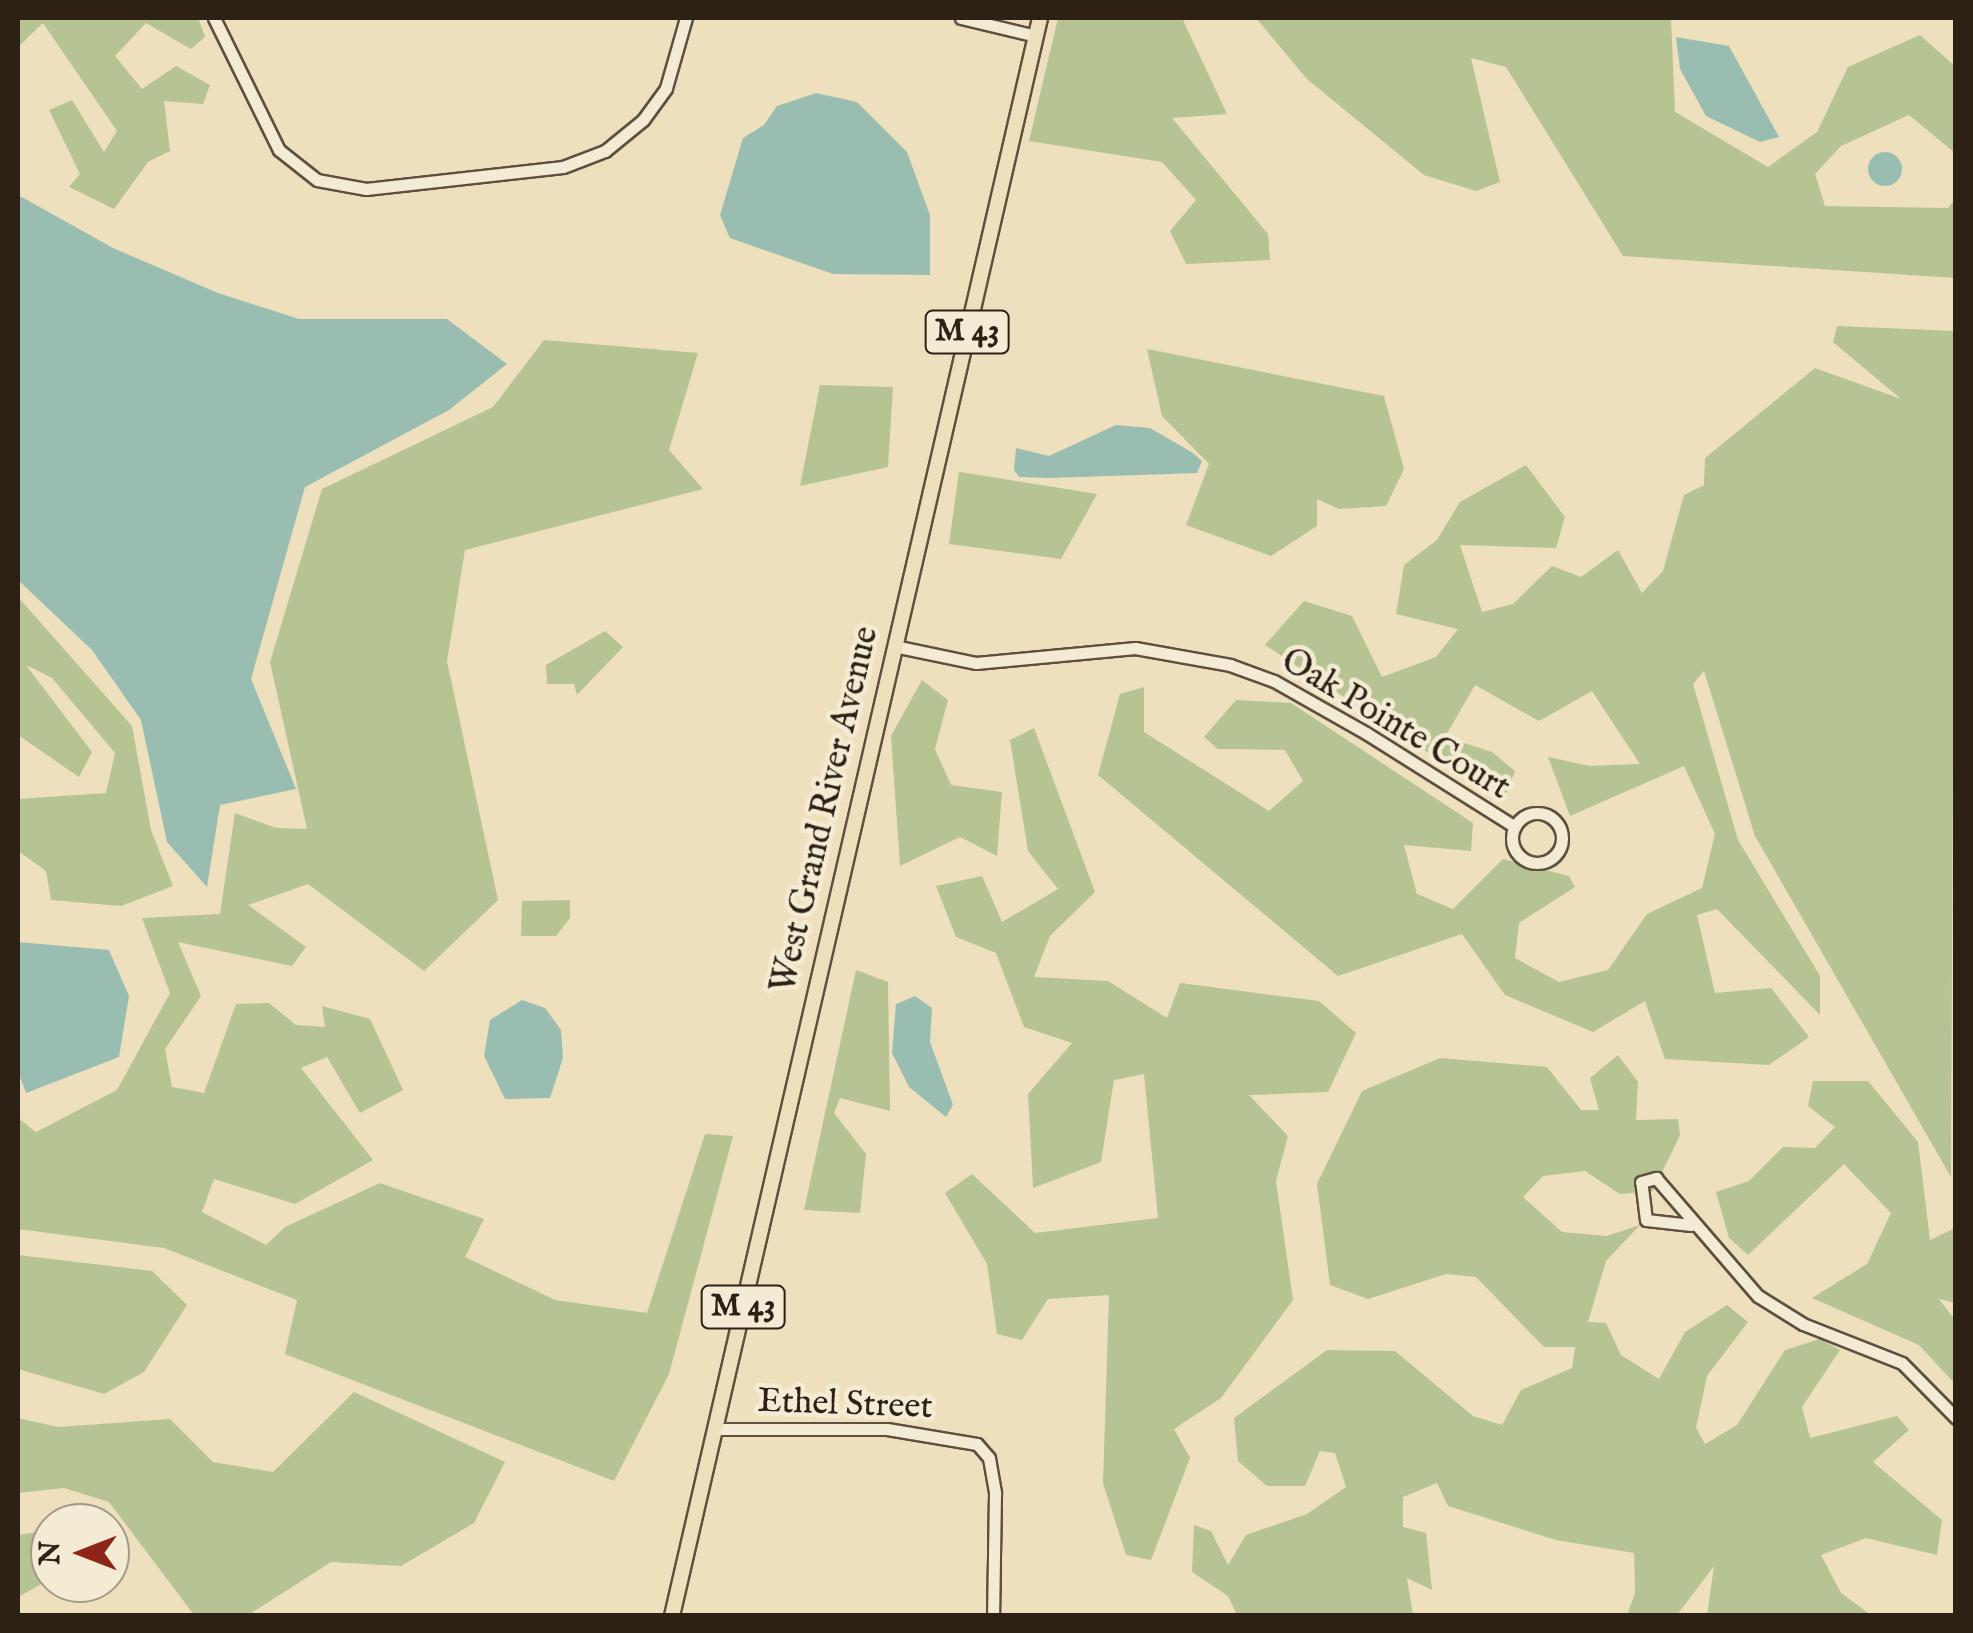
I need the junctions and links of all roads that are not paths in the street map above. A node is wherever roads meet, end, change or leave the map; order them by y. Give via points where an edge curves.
1 (214, 18) edge
2 (686, 18) edge
3 (962, 18) edge
4 (1040, 18) edge
5 (1036, 36) junction
6 (894, 646) junction
7 (1514, 826) junction
8 (1691, 1225) junction
9 (1956, 1418) edge
10 (714, 1430) junction
11 (672, 1616) edge
12 (992, 1616) edge

1 - 2 street via 279,150 318,180 366,189 564,166 605,151 634,130 666,88
3 - 5 street
4 - 5 main road, West Grand River Avenue / M 43
5 - 6 main road, West Grand River Avenue / M 43
6 - 7 street, Oak Pointe Court via 979,664 1135,648 1230,665 1274,681 1366,733
6 - 10 main road, West Grand River Avenue / M 43
7 - 7 street, Oak Pointe Court via 1512,843 1523,859 1542,862 1558,851 1561,832 1550,816 1532,813
8 - 8 street via 1646,1220 1641,1182 1656,1178
8 - 9 street via 1758,1296 1803,1324 1902,1363
10 - 11 main road, West Grand River Avenue / M 43
10 - 12 street, Ethel Street via 887,1429 977,1444 989,1458 996,1493

